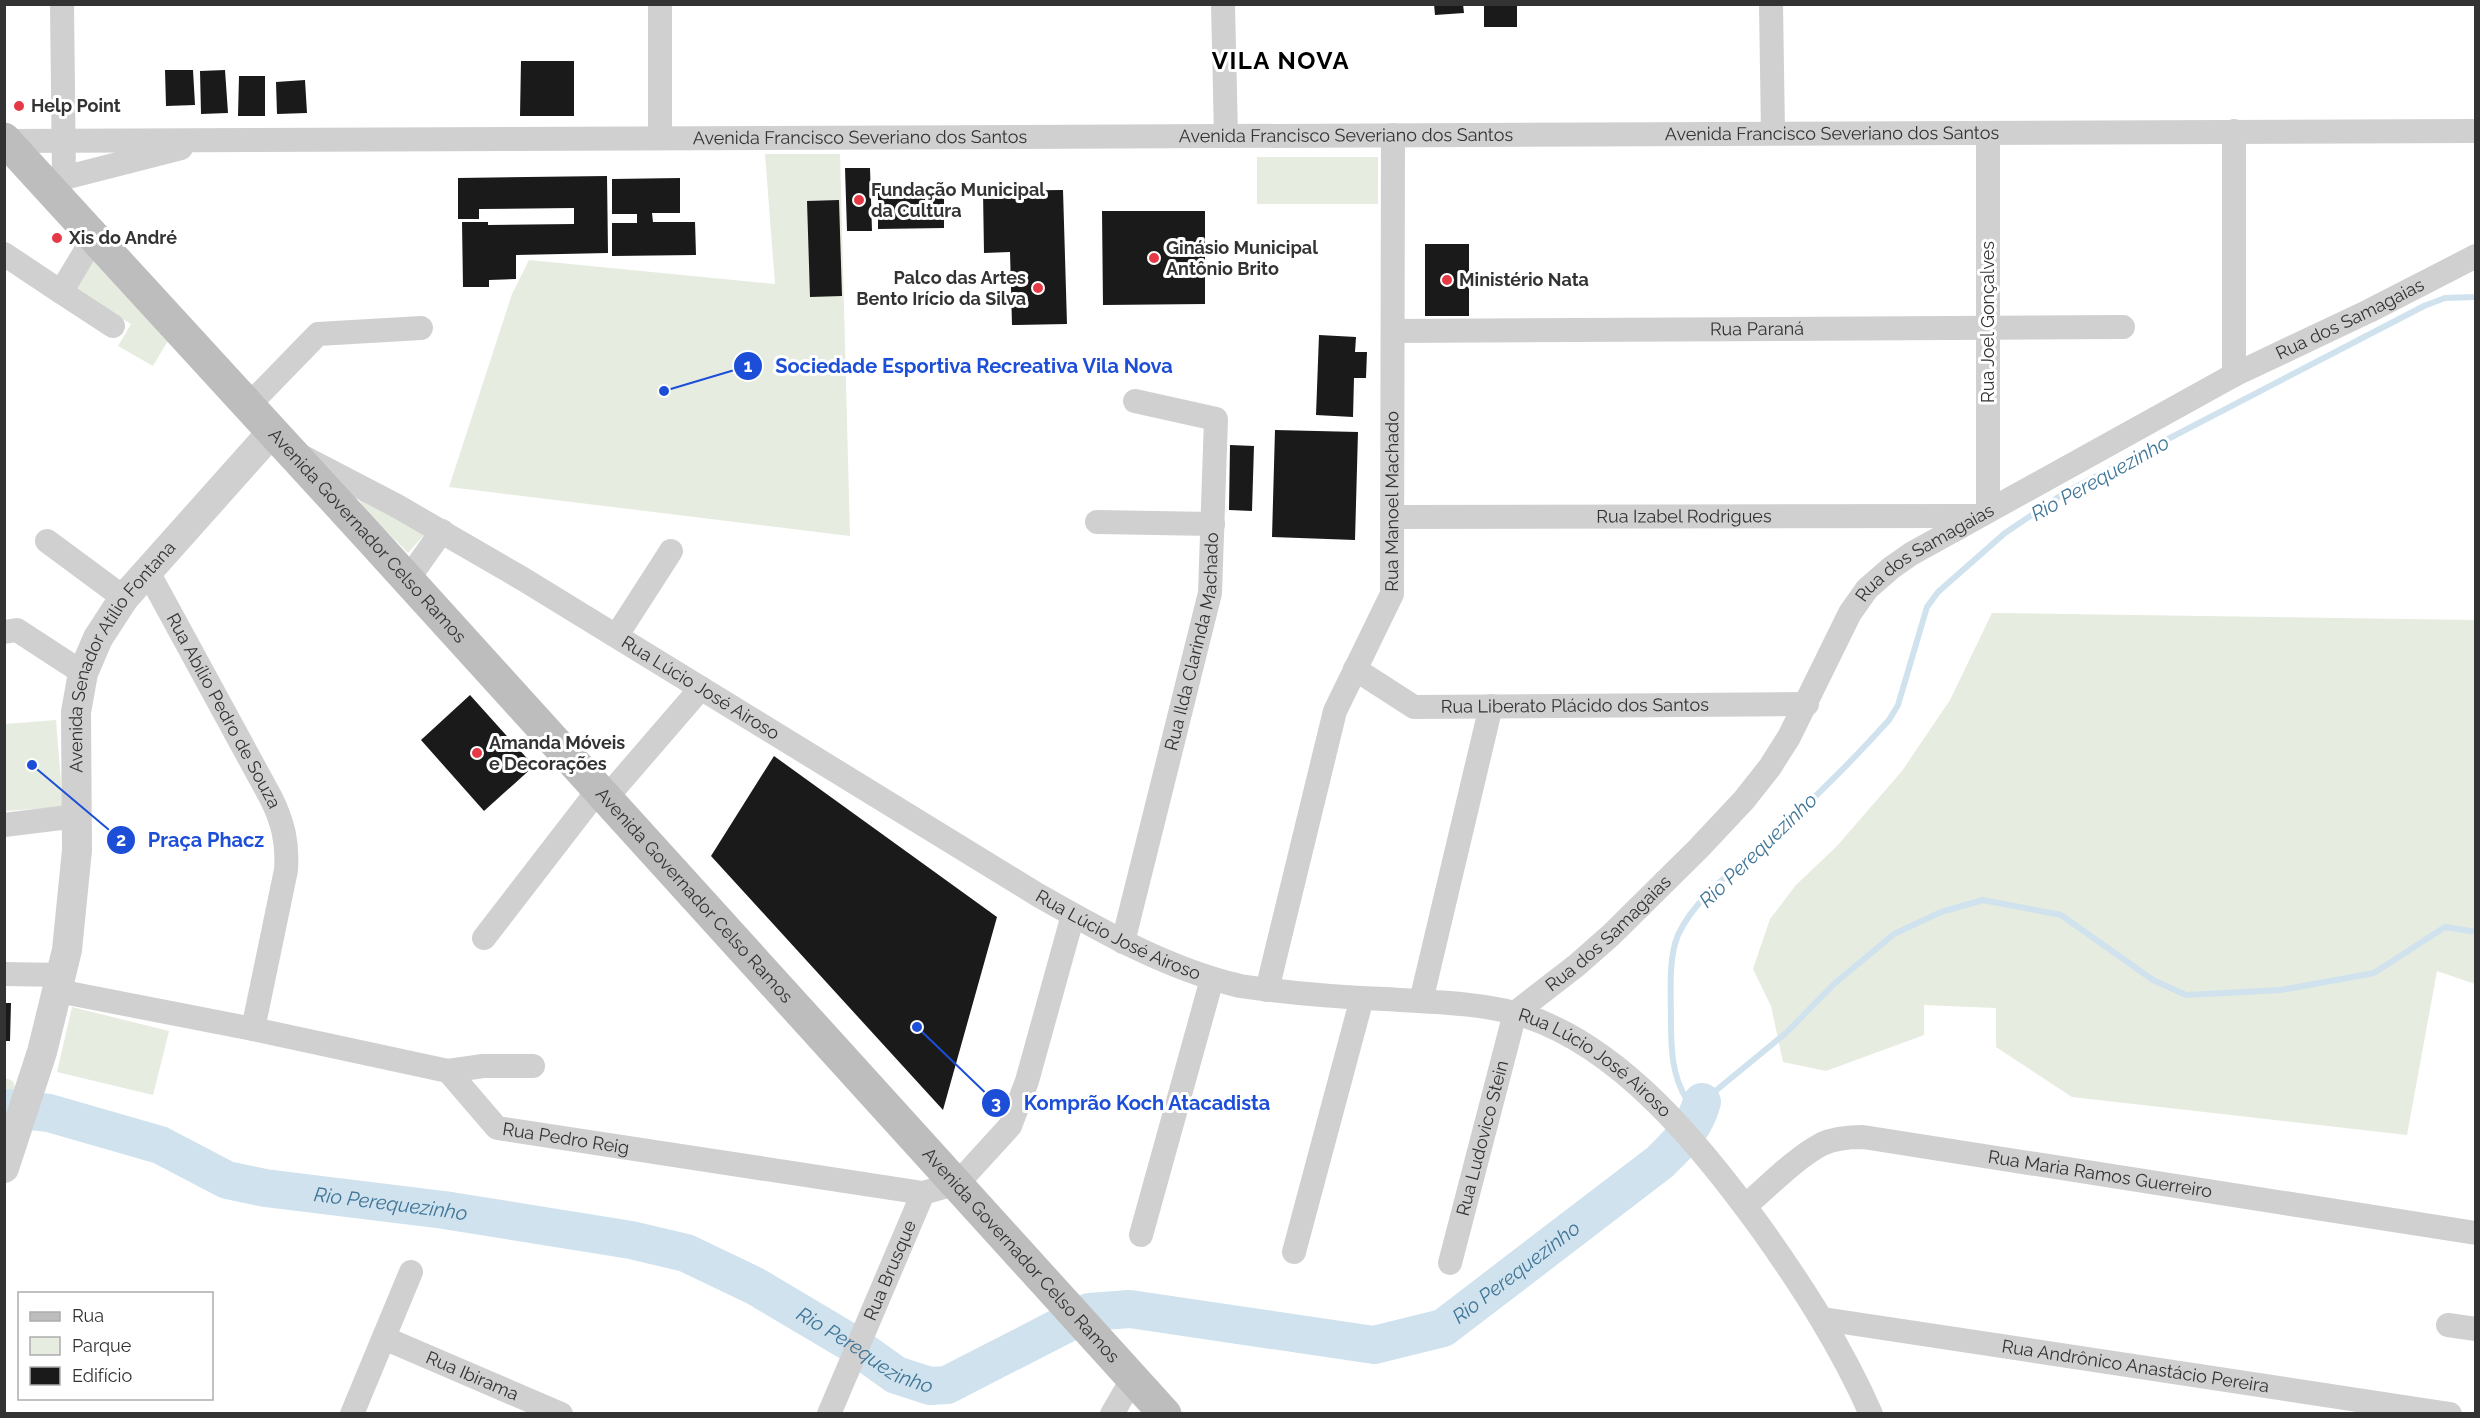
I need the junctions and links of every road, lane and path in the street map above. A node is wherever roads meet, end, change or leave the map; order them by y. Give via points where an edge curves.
1 (62, 4) edge
2 (660, 4) edge
3 (1223, 4) edge
4 (1772, 4) edge
5 (2475, 130) edge
6 (2234, 132) junction
7 (1773, 133) junction
8 (1988, 133) junction
9 (1393, 135) junction
10 (1226, 136) junction
11 (660, 137) junction
12 (64, 139) junction
13 (215, 139) junction
14 (5, 140) edge
15 (54, 180) junction
16 (94, 237) junction
17 (4, 254) edge
18 (2475, 256) edge
19 (61, 292) junction
20 (113, 326) dead end
21 (2123, 327) dead end
22 (421, 328) dead end
23 (1988, 328) junction
24 (1393, 331) junction
25 (2234, 375) junction
26 (1135, 401) dead end
27 (249, 405) junction
28 (283, 441) junction
29 (1983, 513) junction
30 (1392, 517) junction
31 (1097, 522) dead end
32 (1213, 524) junction
33 (442, 531) junction
34 (47, 541) dead end
35 (671, 551) dead end
36 (148, 572) junction
37 (408, 579) junction
38 (124, 598) junction
39 (4, 632) edge
40 (616, 635) junction
41 (1355, 669) junction
42 (83, 673) junction
43 (701, 688) junction
44 (1806, 704) junction
45 (1491, 706) junction
46 (603, 793) junction
47 (77, 816) junction
48 (4, 825) edge
49 (1073, 915) junction
50 (484, 938) dead end
51 (1123, 942) junction
52 (4, 974) edge
53 (1212, 979) junction
54 (60, 983) junction
55 (1267, 990) junction
56 (1362, 998) junction
57 (1421, 1001) junction
58 (1515, 1013) junction
59 (254, 1029) junction
60 (533, 1066) dead end
61 (448, 1071) junction
62 (4, 1168) edge
63 (958, 1183) junction
64 (923, 1192) junction
65 (1745, 1206) junction
66 (2475, 1233) edge
67 (1142, 1235) dead end
68 (1294, 1252) dead end
69 (1450, 1263) dead end
70 (411, 1272) dead end
71 (1823, 1319) junction
72 (2448, 1324) dead end
73 (2475, 1329) edge
74 (384, 1338) junction
75 (1133, 1378) junction
76 (352, 1413) edge
77 (561, 1413) edge
78 (829, 1413) edge
79 (1112, 1413) edge
80 (1165, 1413) edge
81 (1871, 1413) edge
82 (2450, 1413) edge

1 - 12 street
2 - 11 street
3 - 10 street
4 - 7 street
5 - 6 street, Avenida Francisco Severiano dos Santos
6 - 8 street, Avenida Francisco Severiano dos Santos
6 - 25 street
7 - 8 street, Avenida Francisco Severiano dos Santos
7 - 9 street, Avenida Francisco Severiano dos Santos
8 - 23 street, Rua Joel Gonçalves
9 - 10 street, Avenida Francisco Severiano dos Santos
9 - 24 street, Rua Manoel Machado
10 - 11 street, Avenida Francisco Severiano dos Santos
11 - 13 street, Avenida Francisco Severiano dos Santos
12 - 13 street, Avenida Francisco Severiano dos Santos
12 - 14 street, Avenida Francisco Severiano dos Santos
12 - 15 street
13 - 15 street, Avenida Francisco Severiano dos Santos
14 - 15 main road, Avenida Governador Celso Ramos
15 - 16 main road, Avenida Governador Celso Ramos
16 - 19 street
16 - 27 main road, Avenida Governador Celso Ramos
17 - 19 street
18 - 25 street, Rua dos Samagaias
19 - 20 street
21 - 23 street, Rua Paraná
22 - 27 street via 318,334
23 - 24 street, Rua Paraná
23 - 29 street, Rua Joel Gonçalves
24 - 30 street, Rua Manoel Machado
25 - 29 street, Rua dos Samagaias
26 - 32 street, Rua Ilda Clarinda Machado via 1216,419
27 - 28 main road, Avenida Governador Celso Ramos
28 - 33 street, Rua Lúcio José Airoso
28 - 36 street, Avenida Senador Atílio Fontana
28 - 37 main road, Avenida Governador Celso Ramos
29 - 30 street, Rua Izabel Rodrigues
29 - 44 street, Rua dos Samagaias via 1891,567 1867,589 1837,637
30 - 41 street, Rua Manoel Machado via 1392,594
31 - 32 street
32 - 51 street, Rua Ilda Clarinda Machado via 1210,593
33 - 37 street
33 - 40 street, Rua Lúcio José Airoso
34 - 38 street
35 - 40 street
36 - 38 street, Avenida Senador Atílio Fontana
36 - 59 street, Rua Abílio Pedro de Souza via 271,798 284,831 286,870
37 - 46 main road, Avenida Governador Celso Ramos
38 - 42 street, Avenida Senador Atílio Fontana via 98,638
39 - 42 street via 17,630
40 - 43 street, Rua Lúcio José Airoso
41 - 45 street, Rua Liberato Plácido dos Santos via 1414,707
41 - 55 street, Rua Manoel Machado via 1335,711
42 - 47 street, Avenida Senador Atílio Fontana via 76,712
43 - 46 street
43 - 49 street, Rua Lúcio José Airoso
44 - 45 street, Rua Liberato Plácido dos Santos
44 - 58 street, Rua dos Samagaias via 1770,767 1698,849 1611,935
45 - 57 street
46 - 50 street
46 - 63 main road, Avenida Governador Celso Ramos
47 - 48 street
47 - 54 street, Avenida Senador Atílio Fontana via 74,883
49 - 51 street, Rua Lúcio José Airoso
49 - 63 street via 1020,1105 996,1144
51 - 53 street, Rua Lúcio José Airoso
52 - 54 street
53 - 55 street, Rua Lúcio José Airoso
53 - 67 street
54 - 59 street
54 - 62 street, Avenida Senador Atílio Fontana via 32,1087
55 - 56 street, Rua Lúcio José Airoso
56 - 57 street, Rua Lúcio José Airoso
56 - 68 street
57 - 58 street, Rua Lúcio José Airoso
58 - 65 street, Rua Lúcio José Airoso via 1545,1024 1595,1052 1676,1120
58 - 69 street, Rua Ludovico Stein
59 - 61 street
60 - 61 street
61 - 64 street, Rua Pedro Reig via 497,1128
63 - 64 street, Rua Pedro Reig
63 - 75 main road, Avenida Governador Celso Ramos
64 - 78 street, Rua Brusque
65 - 66 street, Rua Maria Ramos Guerreiro via 1823,1144 1843,1137 1863,1137
65 - 71 street, Rua Lúcio José Airoso
70 - 74 street
71 - 81 street, Rua Lúcio José Airoso
71 - 82 street, Rua Andrônico Anastácio Pereira
72 - 73 street
74 - 76 street
74 - 77 street, Rua Ibirama
75 - 79 street
75 - 80 main road, Avenida Governador Celso Ramos

